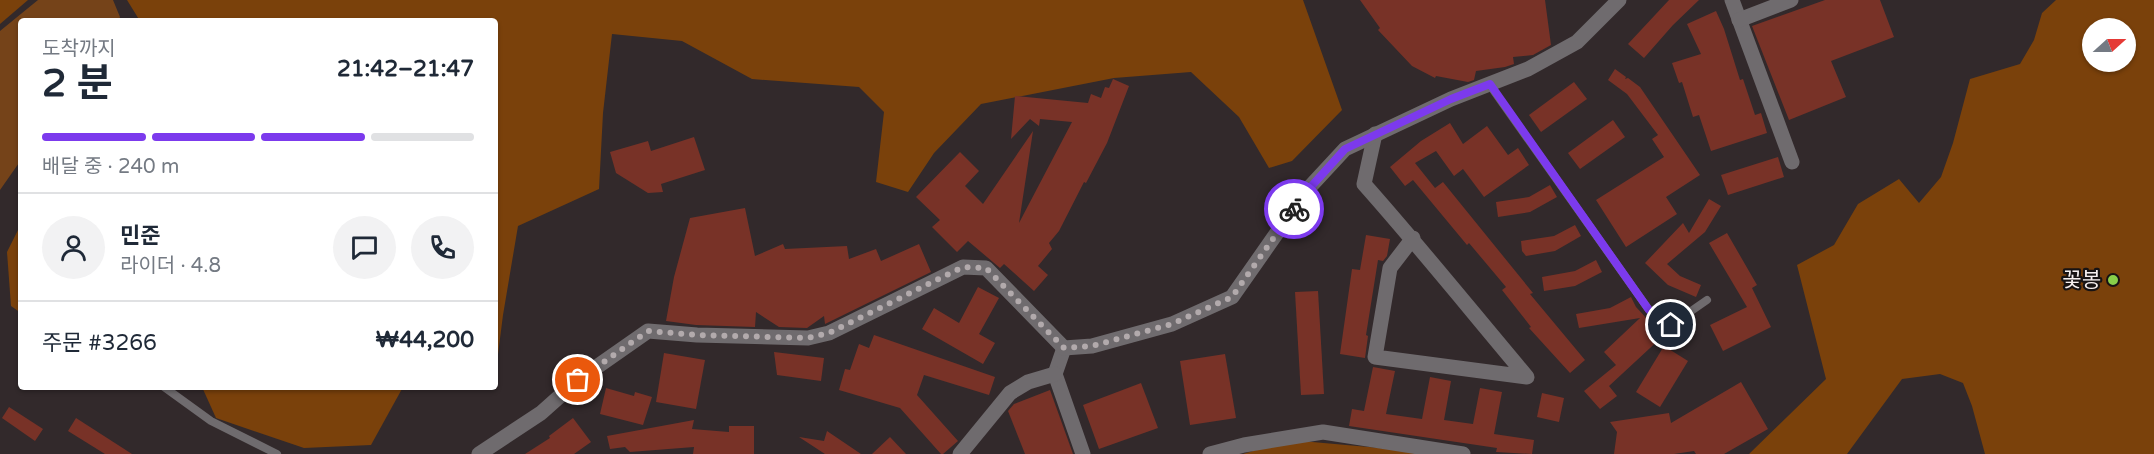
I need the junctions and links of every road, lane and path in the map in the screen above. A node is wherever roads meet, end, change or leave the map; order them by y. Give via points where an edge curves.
1 (1618, 0) edge
2 (1732, 0) edge
3 (1791, 0) edge
4 (1739, 20) junction
5 (1490, 84) junction
6 (1375, 134) junction
7 (1792, 162) dead end
8 (1413, 238) junction
9 (1707, 300) dead end
10 (1064, 348) junction
11 (1055, 374) junction
12 (168, 390) edge
13 (277, 454) edge
14 (479, 454) edge
15 (960, 454) edge
16 (1083, 454) edge
17 (1210, 454) edge
18 (1463, 454) edge

1 - 5 street via 1577,42 1528,69
2 - 4 street
3 - 4 street
4 - 7 street
5 - 6 street
5 - 9 lane via 1649,310 1671,325
6 - 8 street via 1364,184
6 - 10 street via 1345,149 1308,190 1232,297 1172,324 1092,346
8 - 8 street via 1453,290 1527,377 1375,357 1390,268
10 - 11 street
10 - 14 street via 986,268 963,267 829,333 808,338 648,331 578,380 541,413
11 - 15 street via 1028,382 1010,393
11 - 16 street
12 - 13 lane via 211,421
17 - 18 street via 1323,432

